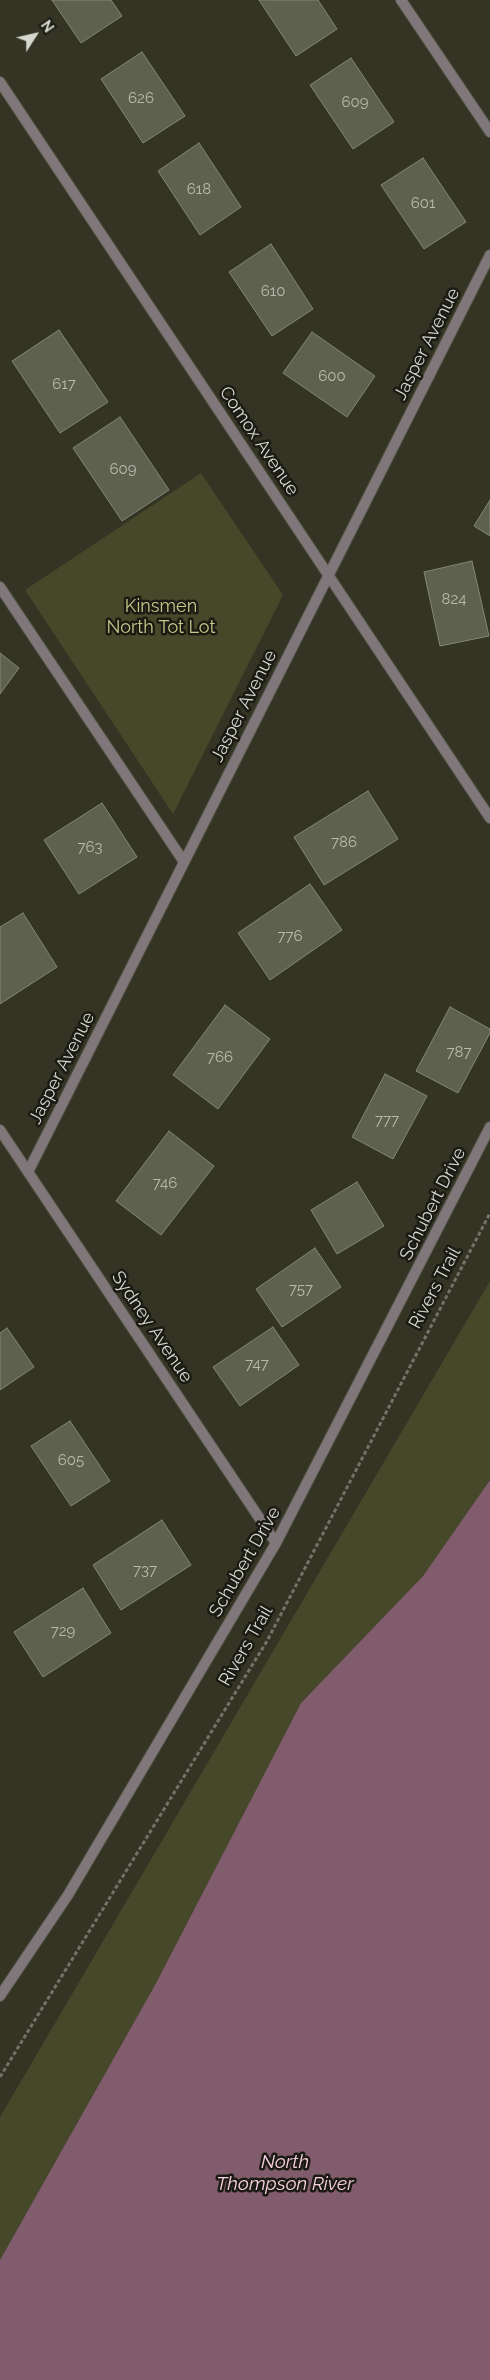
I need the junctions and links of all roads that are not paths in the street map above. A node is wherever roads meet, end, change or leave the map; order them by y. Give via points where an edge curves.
1 (401, 0) edge
2 (0, 82) edge
3 (490, 132) edge
4 (490, 255) edge
5 (328, 574) junction
6 (0, 587) edge
7 (490, 818) edge
8 (184, 862) junction
9 (490, 1128) edge
10 (0, 1130) edge
11 (28, 1172) junction
12 (276, 1543) junction
13 (0, 1996) edge

1 - 3 street
2 - 5 street, Comox Avenue
4 - 5 street, Jasper Avenue
5 - 7 street, Comox Avenue
5 - 8 street, Jasper Avenue
6 - 8 street
8 - 11 street, Jasper Avenue
9 - 12 street, Schubert Drive
10 - 11 street, Sydney Avenue
11 - 12 street, Sydney Avenue
12 - 13 street, Schubert Drive via 68,1894

